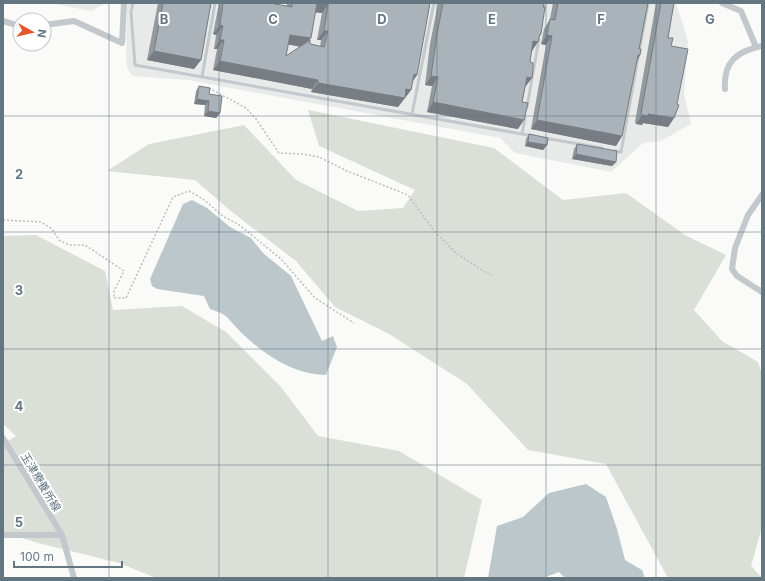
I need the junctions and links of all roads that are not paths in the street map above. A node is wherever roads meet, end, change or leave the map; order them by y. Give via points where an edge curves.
1 (124, 3) edge
2 (133, 3) edge
3 (215, 3) edge
4 (434, 3) edge
5 (545, 3) edge
6 (648, 3) edge
7 (722, 3) edge
8 (542, 18) edge
9 (52, 24) edge
10 (540, 34) edge
11 (759, 46) edge
12 (202, 77) junction
13 (726, 89) dead end
14 (412, 114) junction
15 (522, 134) junction
16 (605, 149) edge
17 (613, 150) edge
18 (762, 195) edge
19 (762, 292) edge
20 (3, 438) edge
21 (3, 535) edge
22 (62, 535) junction
23 (74, 578) edge

1 - 9 street via 122,43 74,21
2 - 12 lane via 131,12 135,65
3 - 12 lane
4 - 14 lane
5 - 8 lane
6 - 17 lane via 621,152
7 - 11 street via 741,11
10 - 15 lane
11 - 13 street via 742,51 733,59 724,80
12 - 14 lane
14 - 15 lane
15 - 16 lane
18 - 19 street via 748,216 735,248 732,269 737,276
20 - 22 street, 玉津療養所線
21 - 22 street
22 - 23 street, 玉津療養所線

